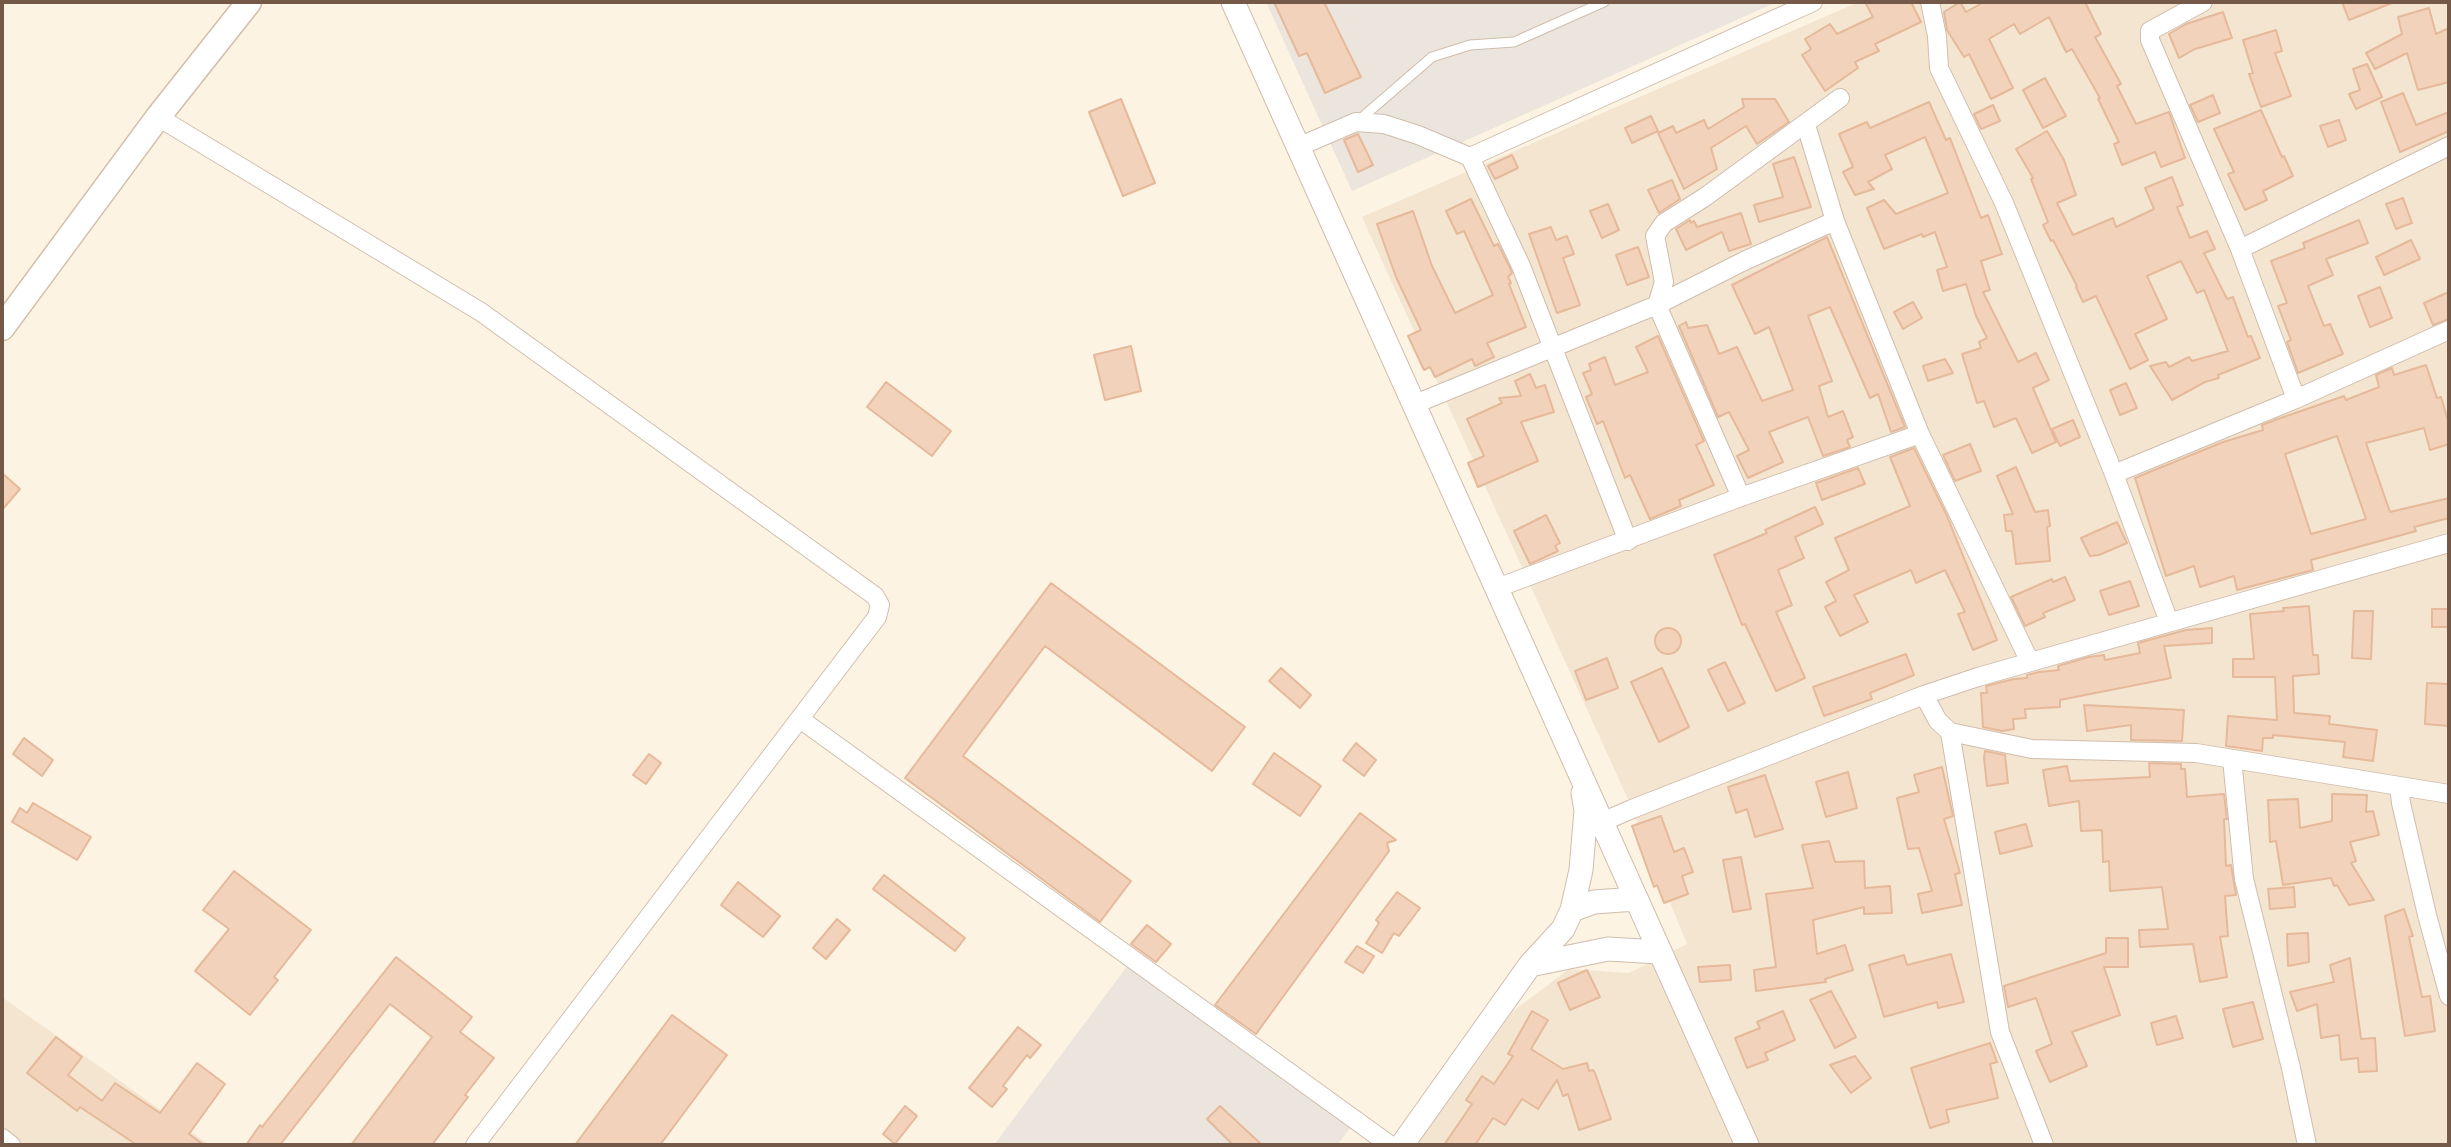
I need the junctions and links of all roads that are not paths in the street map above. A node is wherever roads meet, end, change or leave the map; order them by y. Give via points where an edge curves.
1 (249, 2) edge
2 (1233, 2) edge
3 (1604, 2) edge
4 (1813, 2) edge
5 (1930, 2) edge
6 (2203, 2) edge
7 (1840, 98) dead end
8 (158, 117) junction
9 (1356, 122) junction
10 (1806, 125) junction
11 (2449, 146) edge
12 (1298, 147) junction
13 (1470, 156) junction
14 (1835, 221) junction
15 (2240, 249) junction
16 (1657, 305) junction
17 (2, 328) edge
18 (2449, 330) edge
19 (1553, 348) junction
20 (2296, 399) junction
21 (1415, 404) junction
22 (1920, 434) junction
23 (2114, 474) junction
24 (1741, 497) junction
25 (1628, 541) junction
26 (2449, 543) edge
27 (1497, 587) junction
28 (2169, 622) junction
29 (2030, 662) junction
30 (1924, 695) junction
31 (800, 719) junction
32 (1950, 732) junction
33 (2232, 759) junction
34 (1578, 770) junction
35 (2399, 786) junction
36 (2449, 794) edge
37 (1602, 822) junction
38 (1636, 898) junction
39 (1572, 910) junction
40 (1659, 952) junction
41 (1530, 965) junction
42 (2449, 996) edge
43 (2, 1138) edge
44 (11, 1145) edge
45 (475, 1145) edge
46 (1390, 1145) edge
47 (1402, 1145) edge
48 (1747, 1145) edge
49 (2044, 1145) edge
50 (2307, 1145) edge

1 - 8 main road
2 - 12 street
3 - 9 lane via 1514,42 1470,45 1432,57
4 - 13 street
5 - 23 street via 1939,68 2004,203
6 - 15 street via 2150,31 2150,40
7 - 10 street
8 - 17 main road
8 - 31 street via 481,312 875,596 880,606 877,617
9 - 12 street
9 - 13 street via 1384,124
10 - 14 street
10 - 16 street via 1664,223 1655,236 1664,282
11 - 15 street
12 - 21 street
13 - 19 street
14 - 16 street
14 - 22 street
15 - 20 street
16 - 19 street
16 - 24 street
18 - 20 street
19 - 21 street
19 - 25 street
20 - 23 street
21 - 27 street
22 - 24 street
22 - 29 street
23 - 28 street
24 - 25 street
25 - 27 street
26 - 28 street
27 - 34 street
28 - 29 street
29 - 30 street
30 - 32 street
30 - 37 street
31 - 45 street
31 - 46 street
32 - 33 street via 2032,749 2196,753
32 - 49 street via 2000,1032
33 - 35 street
33 - 50 street via 2244,879
34 - 37 street
34 - 39 street via 1586,810 1585,839
35 - 36 street
35 - 42 street
37 - 38 street
38 - 39 street via 1594,902
38 - 40 street
39 - 41 street via 1563,929
40 - 41 street via 1608,949
40 - 48 street
41 - 47 street
43 - 44 street

